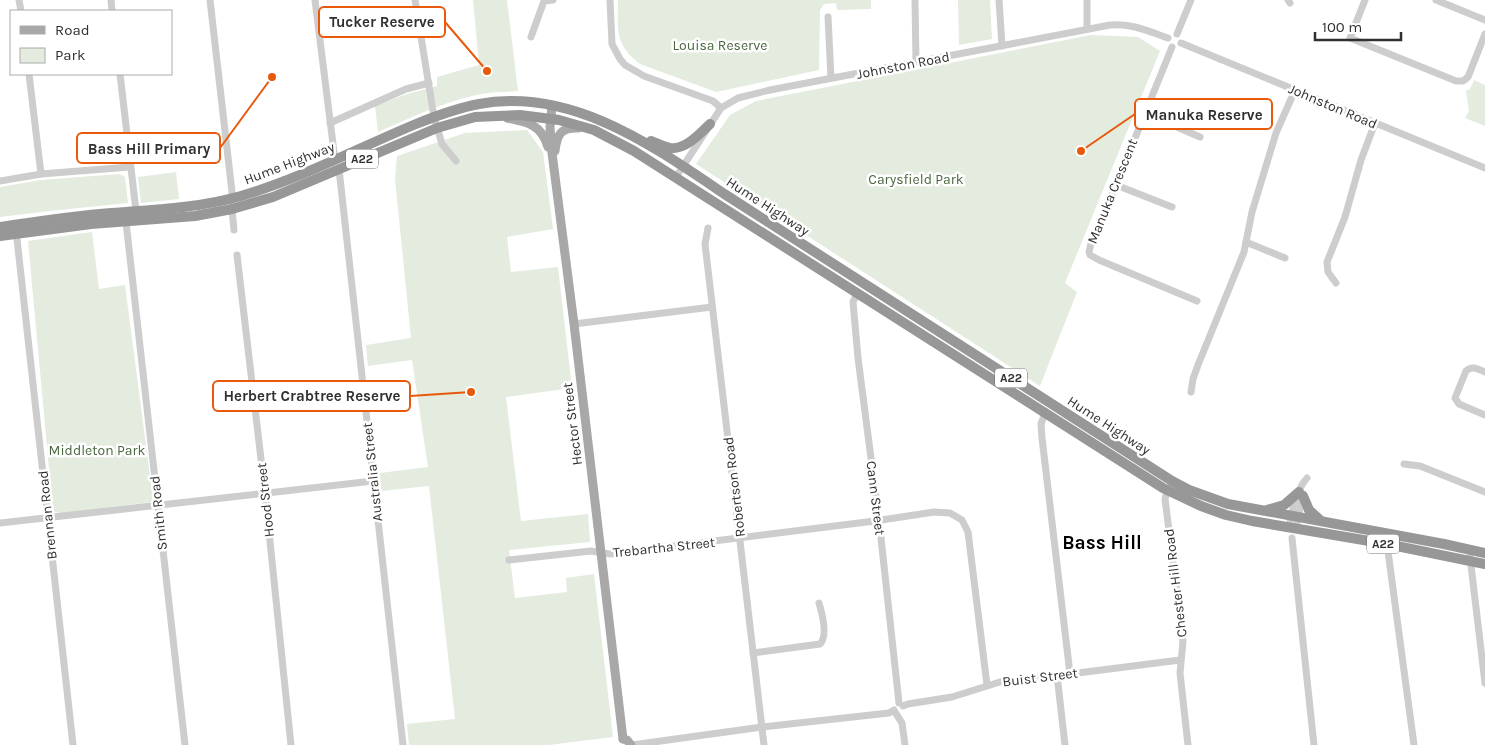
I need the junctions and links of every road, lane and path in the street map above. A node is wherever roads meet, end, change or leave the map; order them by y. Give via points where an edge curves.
1 (210, 0) edge
2 (315, 0) edge
3 (415, 0) edge
4 (553, 0) edge
5 (610, 0) edge
6 (915, 0) edge
7 (999, 0) edge
8 (1087, 0) edge
9 (1191, 0) edge
10 (1365, 0) edge
11 (1438, 0) edge
12 (828, 17) dead end
13 (1485, 20) edge
14 (1087, 29) junction
15 (1177, 34) junction
16 (1485, 34) edge
17 (532, 38) dead end
18 (1168, 38) junction
19 (1181, 43) junction
20 (1002, 46) junction
21 (1172, 47) junction
22 (916, 62) junction
23 (29, 75) edge
24 (120, 75) edge
25 (831, 78) junction
26 (429, 83) junction
27 (1295, 90) junction
28 (552, 106) junction
29 (721, 108) junction
30 (1144, 113) junction
31 (494, 115) junction
32 (434, 117) junction
33 (550, 118) junction
34 (330, 123) junction
35 (710, 124) junction
36 (1375, 124) junction
37 (437, 128) junction
38 (594, 130) junction
39 (631, 134) junction
40 (1200, 137) dead end
41 (456, 161) dead end
42 (554, 164) junction
43 (337, 165) junction
44 (683, 166) junction
45 (130, 167) junction
46 (1485, 168) edge
47 (41, 174) junction
48 (676, 177) junction
49 (0, 181) edge
50 (1116, 185) junction
51 (232, 204) junction
52 (1172, 206) dead end
53 (136, 211) junction
54 (126, 222) junction
55 (0, 227) edge
56 (708, 228) dead end
57 (16, 229) junction
58 (234, 230) dead end
59 (0, 236) edge
60 (1246, 242) junction
61 (237, 255) dead end
62 (1285, 258) dead end
63 (1336, 283) dead end
64 (857, 293) junction
65 (1197, 301) dead end
66 (712, 307) junction
67 (574, 324) junction
68 (1485, 372) edge
69 (1191, 392) dead end
70 (1045, 413) junction
71 (1485, 415) edge
72 (1404, 464) dead end
73 (373, 481) junction
74 (1169, 486) junction
75 (1485, 492) edge
76 (265, 493) junction
77 (1301, 494) junction
78 (157, 505) junction
79 (1264, 510) junction
80 (1294, 516) junction
81 (48, 517) junction
82 (879, 520) junction
83 (1321, 521) junction
84 (0, 523) edge
85 (1292, 531) junction
86 (740, 538) junction
87 (1387, 544) junction
88 (1470, 549) junction
89 (601, 553) junction
90 (1485, 553) edge
91 (509, 560) dead end
92 (1469, 561) junction
93 (1485, 564) edge
94 (819, 603) dead end
95 (753, 652) junction
96 (1180, 660) junction
97 (1070, 674) junction
98 (1057, 675) junction
99 (1485, 678) edge
100 (987, 685) junction
101 (901, 705) junction
102 (895, 711) junction
103 (762, 727) junction
104 (626, 744) edge
105 (73, 745) edge
106 (185, 745) edge
107 (291, 745) edge
108 (403, 745) edge
109 (764, 745) edge
110 (905, 745) edge
111 (1065, 745) edge
112 (1188, 745) edge
113 (1314, 745) edge
114 (1414, 745) edge

1 - 51 street
2 - 34 street, Australia Street
3 - 26 street
4 - 17 street via 544,1
5 - 29 street via 612,44 625,66 713,101
6 - 22 street
7 - 20 street
8 - 14 street
9 - 15 street
10 - 16 street via 1350,38 1456,81 1464,81 1468,77
11 - 13 street
12 - 25 street
14 - 18 street, Johnston Road via 1130,25
14 - 20 street, Johnston Road
15 - 18 street
15 - 19 street via 1182,39
18 - 21 street
19 - 21 street
19 - 27 street, Johnston Road
20 - 22 street, Johnston Road
21 - 30 street, Manuka Crescent
22 - 25 street, Johnston Road
23 - 47 street
24 - 45 street
25 - 29 street, Johnston Road via 748,95
26 - 32 street
26 - 34 street via 406,89
27 - 36 street, Johnston Road
27 - 60 street via 1276,133
28 - 32 highway, Hume Highway / A22 via 507,102 478,104
28 - 33 main road, Hector Street
28 - 39 highway, Hume Highway / A22 via 585,115
29 - 35 street, Johnston Road
30 - 40 street
30 - 50 street, Manuka Crescent
31 - 33 highway, Hume Highway / A22
31 - 37 highway, Hume Highway / A22
31 - 42 main road via 530,123 537,128 544,135
32 - 37 street
32 - 43 highway, Hume Highway / A22
33 - 38 highway, Hume Highway / A22
33 - 42 main road, Hector Street
34 - 43 street, Australia Street
35 - 39 highway via 685,145 674,148
35 - 44 street, Johnston Road
36 - 46 street, Johnston Road
36 - 63 street via 1327,262 1328,272
37 - 41 street via 442,144
37 - 43 highway, Hume Highway / A22
38 - 42 main road via 568,128 562,131
38 - 48 highway, Hume Highway / A22
39 - 44 highway, Hume Highway / A22
42 - 67 main road, Hector Street
43 - 51 highway, Hume Highway / A22 via 286,181
43 - 73 street, Australia Street
44 - 48 street, Johnston Road
44 - 74 highway, Hume Highway / A22
45 - 47 street
45 - 53 street
47 - 49 street
48 - 64 highway, Hume Highway / A22
50 - 52 street
50 - 65 street, Manuka Crescent via 1088,249 1090,255
51 - 53 highway, Hume Highway / A22
51 - 54 highway, Hume Highway / A22 via 195,216
51 - 58 street
53 - 57 highway, Hume Highway / A22 via 73,216
54 - 57 highway, Hume Highway / A22
54 - 78 street, Smith Road
55 - 57 highway, Hume Highway / A22
56 - 66 street, Robertson Road via 705,244
57 - 59 highway, Hume Highway / A22
57 - 81 street, Brennan Road
60 - 62 street
60 - 69 street via 1198,365
61 - 76 street, Hood Street
64 - 70 highway, Hume Highway / A22
64 - 82 street, Cann Street via 853,302 859,367
66 - 67 street
66 - 86 street, Robertson Road
67 - 89 main road, Hector Street
68 - 71 street via 1474,367 1466,371 1455,398 1458,404
70 - 74 highway, Hume Highway / A22
70 - 97 street via 1041,424
72 - 75 street via 1420,466
73 - 76 street
73 - 108 street, Australia Street
74 - 79 highway, Hume Highway / A22 via 1228,504
74 - 85 highway, Hume Highway / A22 via 1201,506
74 - 96 street, Chester Hill Road via 1165,500 1183,641
76 - 78 street
76 - 107 street, Hood Street
77 - 79 highway via 1284,505
77 - 80 street
77 - 83 highway via 1309,510
78 - 81 street
78 - 106 street, Smith Road
79 - 80 highway, Hume Highway / A22
80 - 83 highway, Hume Highway / A22
80 - 85 street
81 - 84 street
81 - 105 street, Brennan Road
82 - 86 street, Trebartha Street
82 - 100 street, Trebartha Street via 934,512 950,513 962,520 968,532
82 - 101 street, Cann Street
83 - 88 highway, Hume Highway / A22
85 - 87 highway, Hume Highway / A22
85 - 113 street
86 - 89 street, Trebartha Street
86 - 95 street, Robertson Road
87 - 92 highway, Hume Highway / A22
87 - 114 street
88 - 90 highway, Hume Highway / A22
88 - 92 street
89 - 91 street, Trebartha Street via 592,551
89 - 104 main road, Hector Street
92 - 93 highway, Hume Highway / A22
92 - 99 street
94 - 95 street via 824,637 820,644
95 - 103 street, Robertson Road
96 - 97 street, Buist Street
96 - 112 street, Chester Hill Road
97 - 98 street, Buist Street
98 - 100 street, Buist Street via 1018,678
98 - 111 street
100 - 101 street, Buist Street via 952,697
101 - 102 street via 895,705
102 - 103 street
102 - 110 street via 902,723
103 - 104 street
103 - 109 street, Robertson Road

